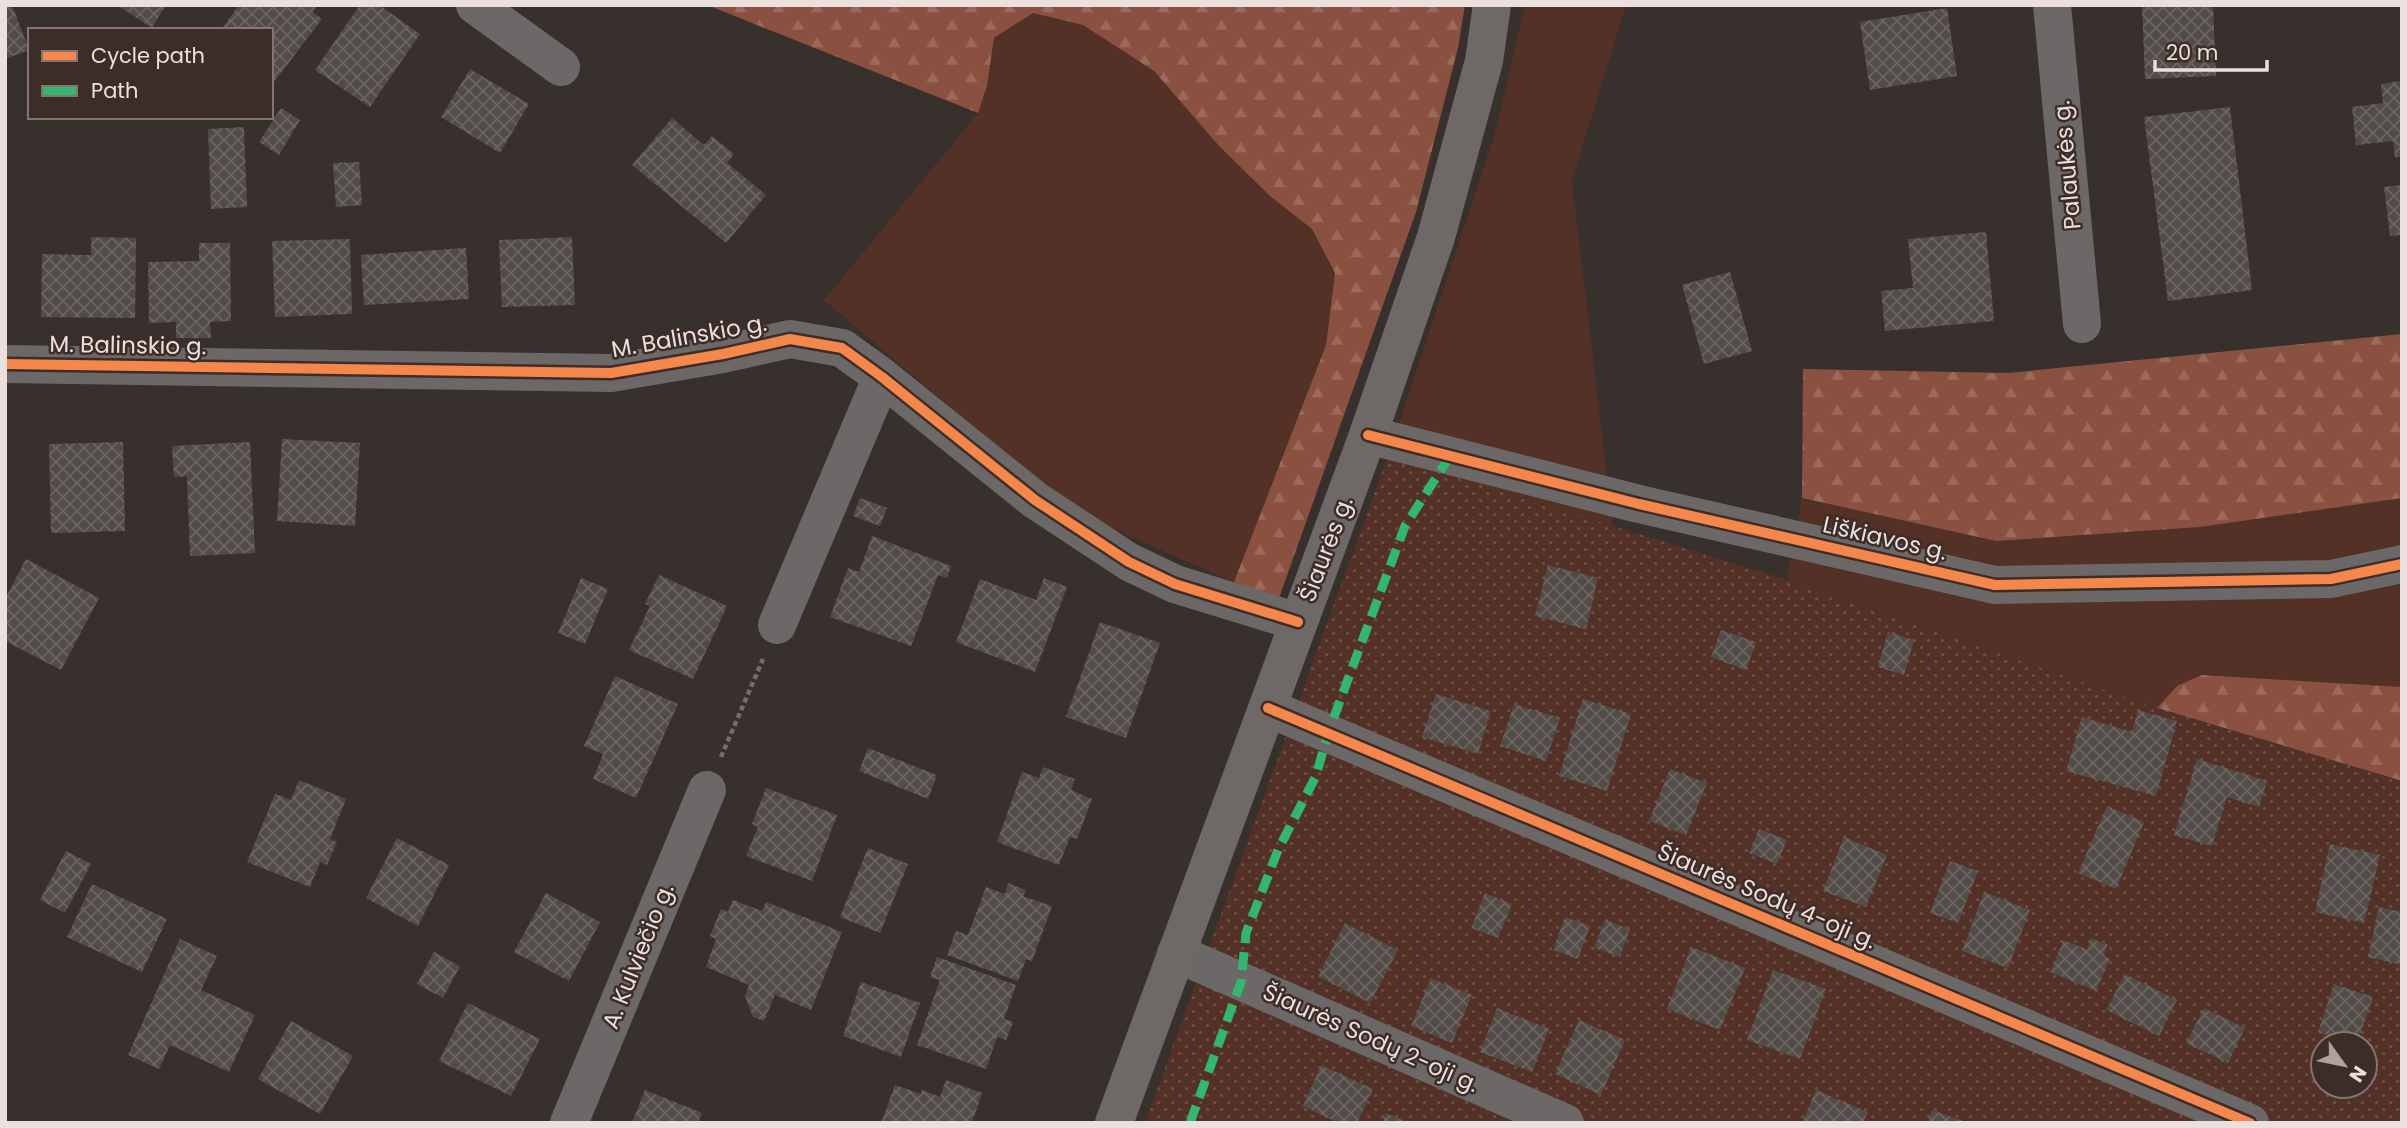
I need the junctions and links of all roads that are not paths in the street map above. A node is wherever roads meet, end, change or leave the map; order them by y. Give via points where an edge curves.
1 (475, 5) edge
2 (1492, 5) edge
3 (2052, 5) edge
4 (561, 67) dead end
5 (2082, 324) dead end
6 (5, 364) edge
7 (882, 377) junction
8 (1368, 435) junction
9 (2402, 564) edge
10 (1298, 622) junction
11 (777, 625) road end
12 (1268, 708) junction
13 (707, 790) road end
14 (1176, 953) junction
15 (569, 1123) edge
16 (1114, 1123) edge
17 (1566, 1123) edge
18 (2250, 1123) edge

1 - 4 street
2 - 8 main road, Šiaurės g. via 1483,61 1436,237
3 - 5 street, Palaukės g.
6 - 7 street, M. Balinskio g. via 611,373 790,339 842,348
7 - 10 street, M. Balinskio g. via 1035,500 1129,562 1175,584
7 - 11 street
8 - 9 street, Liškiavos g. via 1639,504 1995,585 2331,579
8 - 10 main road, Šiaurės g.
10 - 12 main road, Šiaurės g.
12 - 14 main road, Šiaurės g.
12 - 18 street, Šiaurės Sodų 4-oji g.
13 - 15 street, A. Kulviečio g.
14 - 16 main road, Šiaurės g.
14 - 17 street, Šiaurės Sodų 2-oji g.

